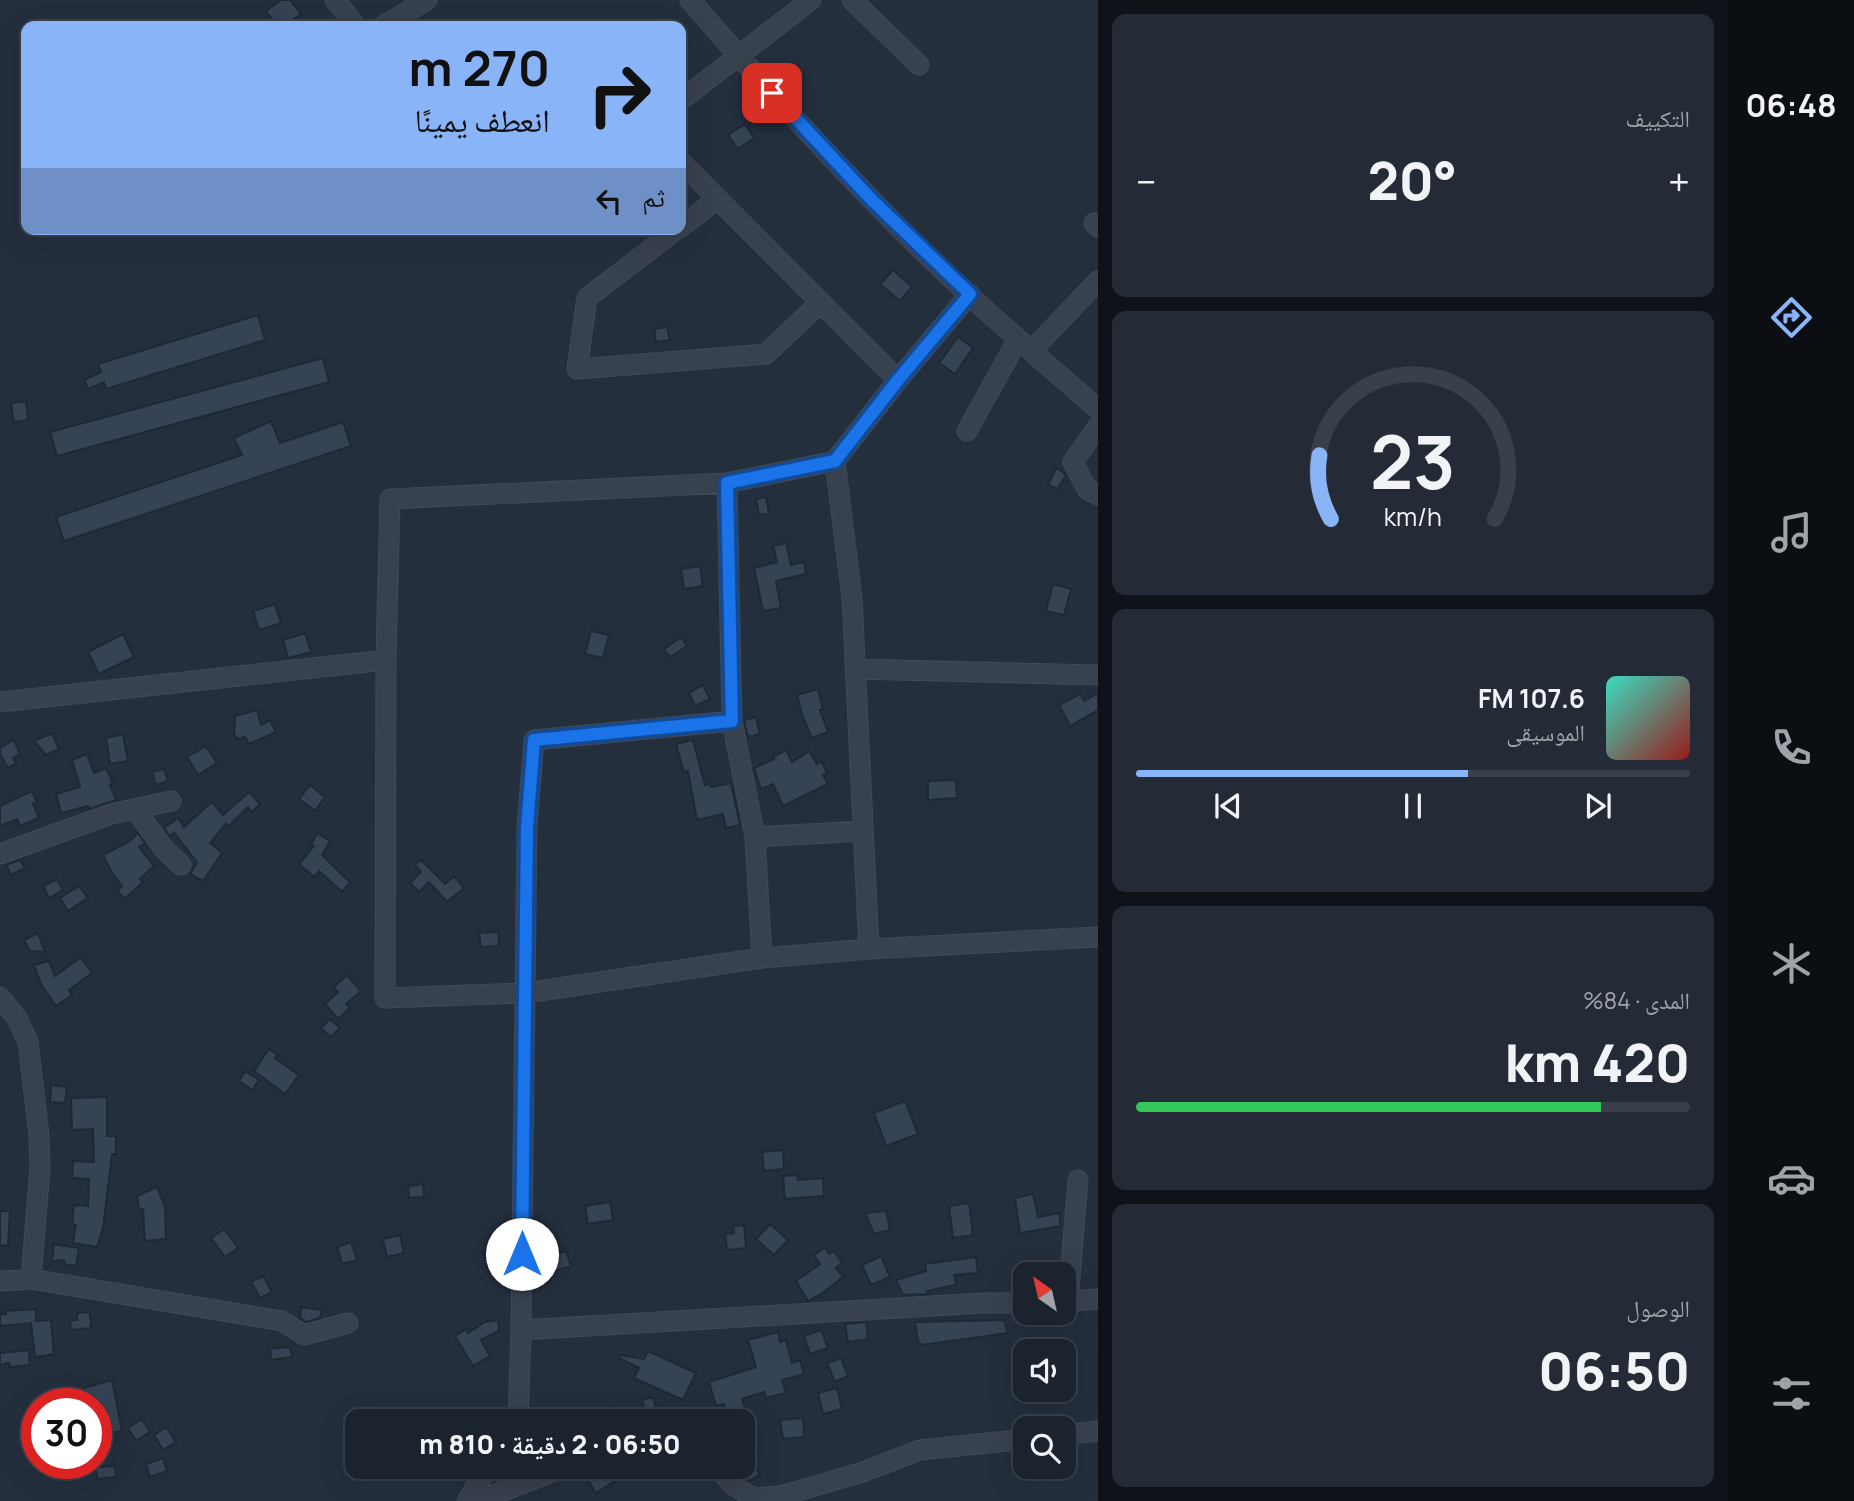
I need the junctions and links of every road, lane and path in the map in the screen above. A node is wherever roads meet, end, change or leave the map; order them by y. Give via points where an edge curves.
1 (335, 0) edge
2 (427, 0) edge
3 (690, 0) edge
4 (811, 0) edge
5 (852, 0) edge
6 (352, 21) edge
7 (391, 21) edge
8 (739, 56) junction
9 (919, 65) dead end
10 (686, 96) edge
11 (686, 167) edge
12 (718, 199) junction
13 (686, 223) edge
14 (670, 235) edge
15 (1098, 281) edge
16 (970, 294) junction
17 (821, 302) junction
18 (1024, 345) junction
19 (898, 380) junction
20 (1098, 409) edge
21 (1098, 426) edge
22 (967, 431) dead end
23 (835, 461) junction
24 (727, 483) junction
25 (1098, 495) edge
26 (386, 660) junction
27 (855, 669) junction
28 (1098, 675) edge
29 (0, 702) edge
30 (732, 721) junction
31 (172, 801) dead end
32 (135, 809) junction
33 (863, 831) junction
34 (755, 837) junction
35 (0, 854) edge
36 (181, 865) dead end
37 (1098, 937) edge
38 (869, 949) junction
39 (762, 958) junction
40 (526, 993) junction
41 (0, 997) edge
42 (1079, 1180) dead end
43 (1070, 1262) edge
44 (31, 1279) junction
45 (0, 1280) edge
46 (1098, 1299) edge
47 (1076, 1301) edge
48 (1013, 1303) edge
49 (348, 1323) dead end
50 (521, 1330) junction
51 (518, 1409) edge
52 (1098, 1431) edge
53 (1076, 1433) edge
54 (1013, 1440) edge
55 (481, 1479) edge
56 (534, 1479) edge
57 (728, 1479) edge
58 (467, 1501) edge
59 (478, 1501) edge

1 - 6 street
2 - 7 street
3 - 8 street
4 - 8 street
5 - 9 street
8 - 10 street
8 - 16 street via 873,201
11 - 12 street
12 - 13 street
12 - 17 street
14 - 17 street via 587,298 577,369 766,354
15 - 18 street
16 - 18 street
16 - 19 street
17 - 19 street
18 - 20 street
18 - 22 street
19 - 23 street
21 - 25 street via 1073,462 1087,489
23 - 24 street
23 - 27 street via 852,598
24 - 26 street via 390,499
24 - 30 street
26 - 29 street
26 - 40 street via 385,998
27 - 28 street
27 - 33 street
30 - 34 street
30 - 40 street via 534,740 527,827
31 - 32 street
32 - 35 street
32 - 36 street
33 - 34 street
33 - 38 street
34 - 39 street
37 - 38 street
38 - 39 street
39 - 40 street
40 - 50 street
41 - 44 street via 28,1042 39,1135
42 - 43 street
44 - 45 street
44 - 49 street via 282,1321 304,1335
46 - 47 street
48 - 50 street
50 - 51 street
52 - 53 street
54 - 57 street via 920,1450 780,1496 753,1498
55 - 58 street
56 - 59 street

